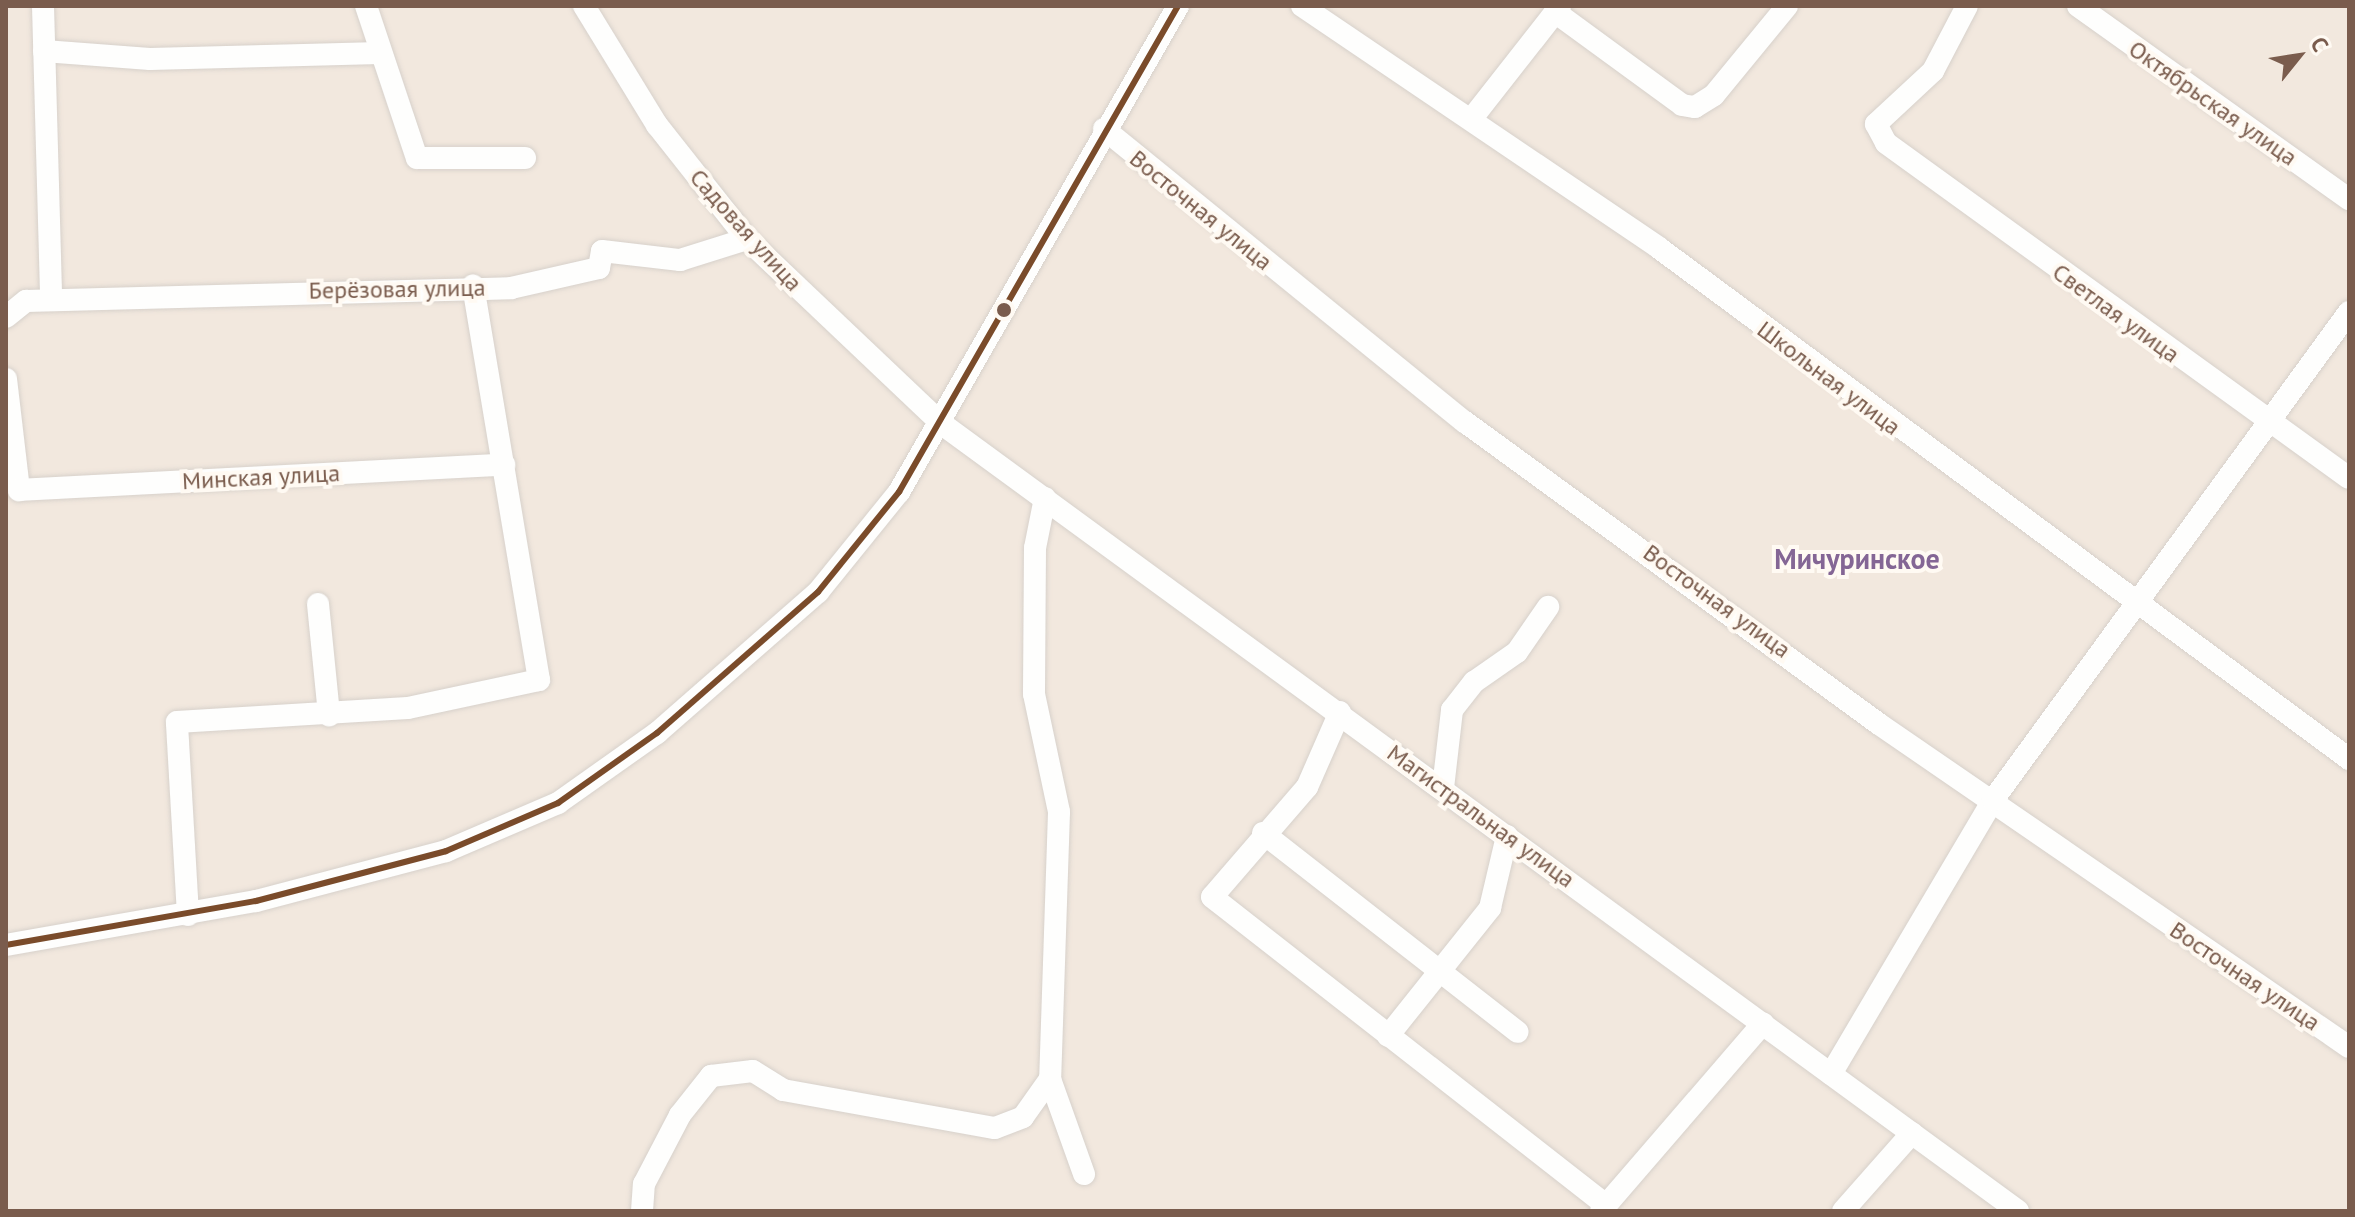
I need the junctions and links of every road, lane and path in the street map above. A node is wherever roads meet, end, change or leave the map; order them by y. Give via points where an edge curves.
1 (43, 6) edge
2 (366, 6) edge
3 (584, 6) edge
4 (1178, 6) edge
5 (1302, 6) edge
6 (1787, 6) edge
7 (1967, 6) edge
8 (2078, 6) edge
9 (1558, 9) edge
10 (44, 51) junction
11 (380, 53) junction
12 (1473, 117) junction
13 (1104, 129) junction
14 (525, 158) dead end
15 (2349, 199) edge
16 (747, 239) junction
17 (473, 285) junction
18 (51, 300) junction
19 (2349, 312) edge
20 (6, 317) edge
21 (6, 379) edge
22 (2272, 419) junction
23 (942, 424) junction
24 (504, 465) junction
25 (2349, 478) edge
26 (1045, 498) junction
27 (318, 604) dead end
28 (2134, 604) junction
29 (1548, 607) dead end
30 (1340, 712) junction
31 (329, 715) junction
32 (2349, 759) edge
33 (1443, 788) junction
34 (1993, 800) junction
35 (1263, 833) junction
36 (1507, 836) junction
37 (188, 915) junction
38 (6, 945) edge
39 (1440, 972) junction
40 (1763, 1023) junction
41 (1518, 1032) dead end
42 (1388, 1036) junction
43 (2349, 1047) edge
44 (1831, 1074) junction
45 (1050, 1079) junction
46 (1912, 1133) junction
47 (1084, 1174) dead end
48 (1604, 1208) edge
49 (642, 1211) edge
50 (1843, 1211) edge
51 (2018, 1211) edge

1 - 10 street
2 - 11 street
3 - 16 street, Садовая улица via 657,125
4 - 13 street
5 - 12 street, Школьная улица
6 - 9 street via 1714,95 1695,107 1682,105
7 - 22 street, Светлая улица via 1933,71 1876,124 1886,143
8 - 15 street, Октябрьская улица
9 - 12 street
10 - 11 street via 150,59
10 - 18 street
11 - 14 street via 417,158
12 - 28 street, Школьная улица
13 - 23 street
13 - 34 street, Восточная улица via 1465,422
16 - 17 street, Берёзовая улица via 680,260 602,251 599,268 579,276 511,288
16 - 23 street, Садовая улица
17 - 18 street, Берёзовая улица
17 - 24 street
18 - 20 street, Берёзовая улица via 26,301
19 - 22 street
21 - 24 street, Минская улица via 19,490
22 - 25 street, Светлая улица
22 - 28 street
23 - 26 street, Магистральная улица
23 - 37 street via 899,492 818,592 604,774 521,821 446,851
24 - 31 street via 539,680 499,693
26 - 30 street, Магистральная улица
26 - 45 street via 1035,548 1034,694 1059,812
27 - 31 street
28 - 32 street, Школьная улица
28 - 34 street
29 - 33 street via 1517,652 1474,682 1452,710
30 - 33 street, Магистральная улица
30 - 35 street via 1307,787
31 - 37 street via 177,722
33 - 36 street, Магистральная улица
34 - 43 street, Восточная улица
34 - 44 street
35 - 39 street
35 - 42 street via 1212,897
36 - 39 street via 1490,908
36 - 40 street, Магистральная улица
37 - 38 street
39 - 41 street
39 - 42 street
40 - 44 street, Магистральная улица
40 - 48 street
42 - 48 street
44 - 46 street, Магистральная улица
45 - 47 street
45 - 49 street via 1023,1117 995,1128 783,1090 753,1071 711,1076 680,1115 644,1184
46 - 50 street
46 - 51 street, Магистральная улица

